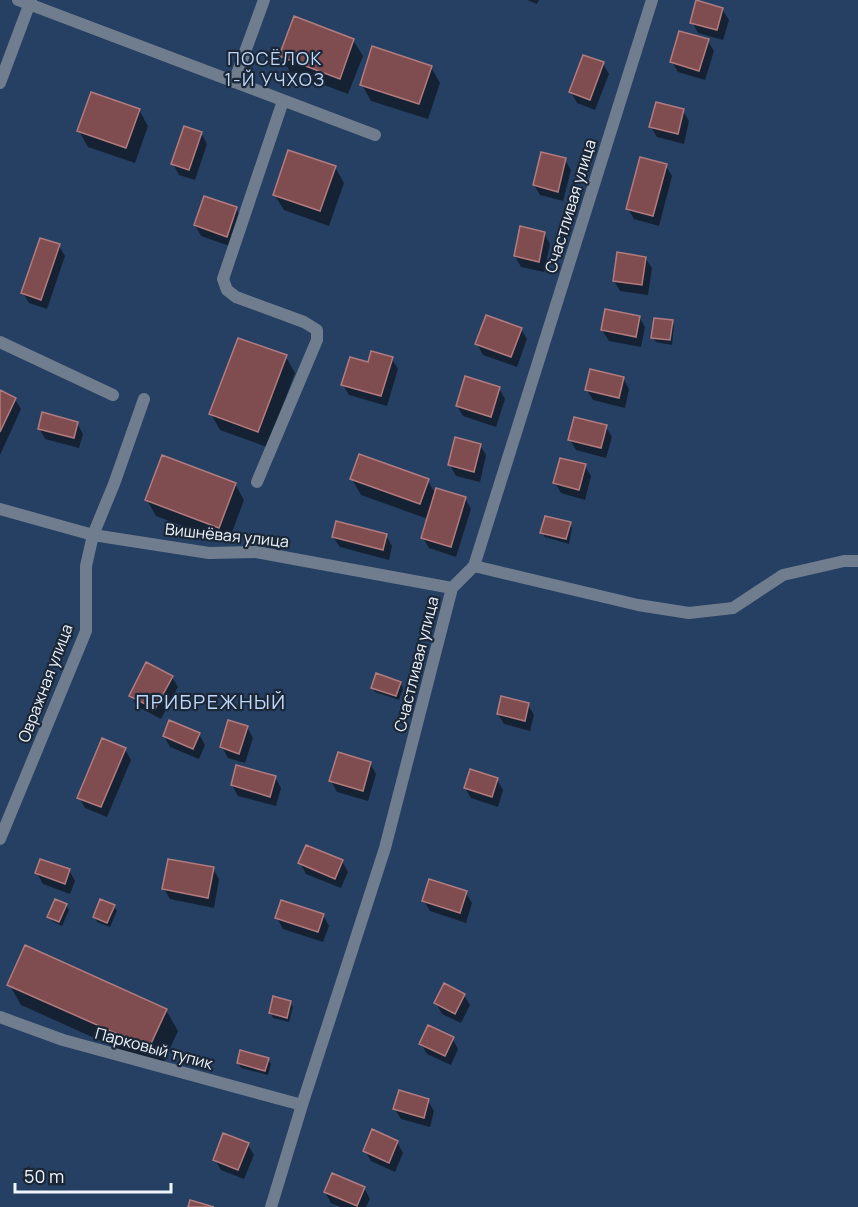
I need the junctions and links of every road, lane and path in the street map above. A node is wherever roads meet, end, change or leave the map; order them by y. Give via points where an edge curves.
1 (264, 0) edge
2 (652, 0) edge
3 (26, 1) edge
4 (234, 82) junction
5 (0, 83) edge
6 (282, 101) junction
7 (375, 135) dead end
8 (0, 342) edge
9 (113, 395) dead end
10 (144, 399) dead end
11 (257, 482) dead end
12 (0, 509) edge
13 (93, 535) junction
14 (858, 561) edge
15 (474, 566) junction
16 (452, 588) junction
17 (0, 839) edge
18 (0, 1017) edge
19 (302, 1105) junction
20 (271, 1207) edge

1 - 4 street
2 - 15 street, Счастливая улица
3 - 4 street
3 - 5 street
4 - 6 street
6 - 7 street
6 - 11 street via 223,279 227,290 236,297 304,322 316,330 317,340
8 - 9 street
10 - 13 street, Овражная улица
12 - 13 street, Вишнёвая улица
13 - 16 street, Вишнёвая улица via 209,553 256,552
13 - 17 street, Овражная улица via 86,566 86,631
14 - 15 street via 783,575 733,608 689,613 638,605
15 - 16 street, Счастливая улица
16 - 19 street, Счастливая улица via 386,848
18 - 19 street, Парковый тупик via 63,1040
19 - 20 street, Счастливая улица

